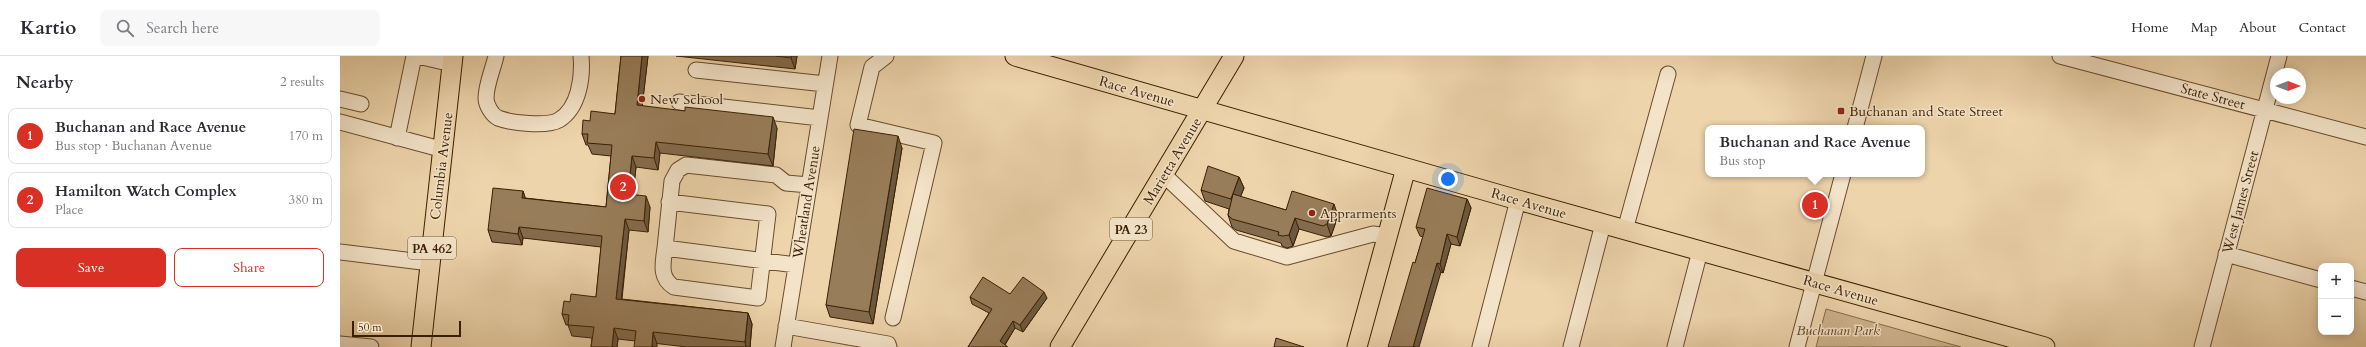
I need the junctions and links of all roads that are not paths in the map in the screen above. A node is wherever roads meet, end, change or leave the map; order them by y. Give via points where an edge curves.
1 (414, 56) edge
2 (418, 56) edge
3 (496, 56) edge
4 (581, 56) edge
5 (830, 56) edge
6 (886, 56) edge
7 (1015, 56) edge
8 (1234, 56) edge
9 (1874, 56) edge
10 (2060, 56) edge
11 (2279, 56) edge
12 (453, 60) edge
13 (1061, 63) edge
14 (696, 70) dead end
15 (1668, 74) dead end
16 (825, 84) junction
17 (340, 99) edge
18 (679, 102) dead end
19 (361, 104) dead end
20 (1202, 110) junction
21 (2264, 110) junction
22 (820, 118) junction
23 (340, 122) edge
24 (1856, 125) edge
25 (2366, 137) edge
26 (397, 138) junction
27 (444, 150) junction
28 (1406, 168) junction
29 (1164, 175) junction
30 (1842, 177) edge
31 (809, 185) junction
32 (1518, 200) junction
33 (669, 202) junction
34 (1603, 224) junction
35 (1625, 230) junction
36 (1388, 236) junction
37 (665, 248) junction
38 (1700, 251) junction
39 (340, 252) edge
40 (2226, 254) junction
41 (763, 260) junction
42 (430, 263) junction
43 (796, 265) junction
44 (2318, 279) edge
45 (1814, 282) junction
46 (2354, 289) edge
47 (2366, 292) edge
48 (893, 318) dead end
49 (786, 326) junction
50 (340, 344) edge
51 (371, 347) edge
52 (421, 347) edge
53 (783, 347) edge
54 (889, 347) edge
55 (1060, 347) edge
56 (1357, 347) edge
57 (1480, 347) edge
58 (1571, 347) edge
59 (1675, 347) edge
60 (1797, 347) edge
61 (2045, 347) edge
62 (2202, 347) edge

1 - 26 street
2 - 12 street
3 - 4 street via 486,98 491,111 498,118 539,125 559,120 570,109 582,77
5 - 16 street, Wheatland Avenue
6 - 48 street via 872,67 858,125 934,143
7 - 13 main road, Race Avenue
8 - 20 main road, Marietta Avenue / PA 23
9 - 24 street
10 - 21 street, State Street
11 - 21 street, West James Street
12 - 27 main road, Columbia Avenue / PA 462
13 - 20 main road, Race Avenue
14 - 16 street
15 - 35 street
16 - 22 street, Wheatland Avenue
17 - 19 street
18 - 22 street
20 - 28 main road, Race Avenue
20 - 29 main road, Marietta Avenue / PA 23
21 - 25 street, State Street
21 - 40 street, West James Street
22 - 31 street, Wheatland Avenue
23 - 26 street
26 - 27 street
27 - 42 main road, Columbia Avenue / PA 462
28 - 32 main road, Race Avenue
28 - 36 main road
29 - 36 street via 1234,241 1287,257 1373,234
29 - 55 main road, Marietta Avenue / PA 23
30 - 45 street
31 - 33 street via 786,183 776,175 686,165 678,170 672,181
31 - 43 street, Wheatland Avenue
32 - 34 main road, Race Avenue
32 - 57 street
33 - 37 street
33 - 41 street via 768,214
34 - 35 main road, Race Avenue
34 - 58 street
35 - 38 main road, Race Avenue
36 - 56 main road
37 - 41 street
37 - 41 street via 662,270 670,284 681,288 758,298
38 - 45 main road, Race Avenue
38 - 59 street
39 - 42 street
40 - 44 street
40 - 62 street, West James Street
41 - 43 street
42 - 52 main road, Columbia Avenue / PA 462
43 - 49 street, Wheatland Avenue
45 - 60 street
45 - 61 main road, Race Avenue
46 - 47 street
49 - 53 street, Wheatland Avenue
49 - 54 street via 888,344
50 - 51 street

